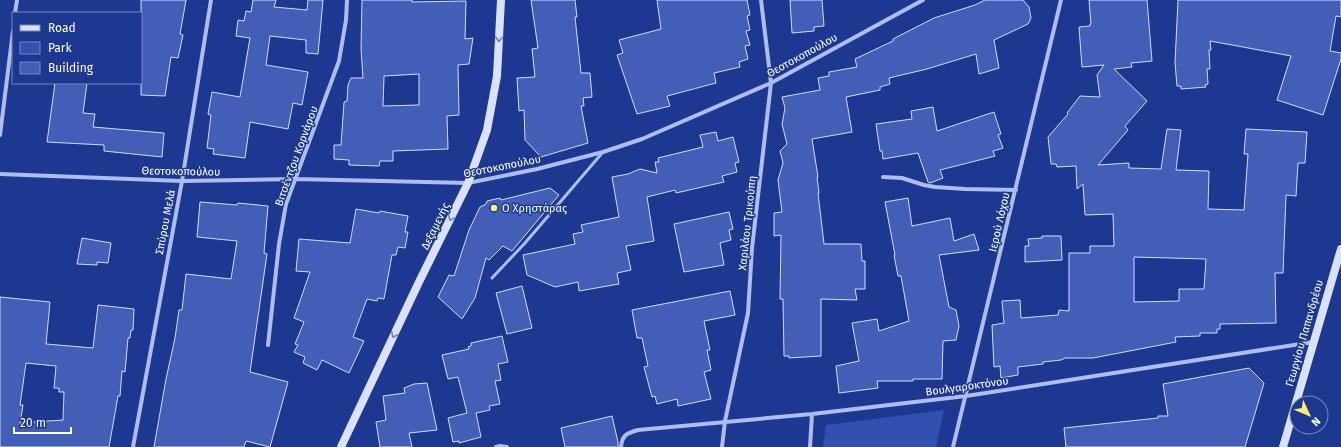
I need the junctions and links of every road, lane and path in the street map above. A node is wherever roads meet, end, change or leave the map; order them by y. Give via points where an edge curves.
1 (17, 0) edge
2 (210, 0) edge
3 (347, 0) edge
4 (501, 0) edge
5 (761, 0) edge
6 (923, 0) edge
7 (1061, 0) edge
8 (15, 12) edge
9 (12, 39) edge
10 (771, 83) junction
11 (0, 135) edge
12 (603, 152) junction
13 (0, 174) edge
14 (883, 177) dead end
15 (296, 179) junction
16 (182, 181) junction
17 (468, 183) junction
18 (1016, 190) junction
19 (1341, 249) edge
20 (492, 278) dead end
21 (1313, 342) junction
22 (268, 345) dead end
23 (966, 396) junction
24 (812, 414) junction
25 (725, 421) junction
26 (133, 447) edge
27 (341, 447) edge
28 (496, 447) edge
29 (507, 447) edge
30 (621, 447) edge
31 (722, 447) edge
32 (810, 447) edge
33 (953, 447) edge
34 (1282, 447) edge

1 - 8 street
2 - 16 street, Σπύρου Μελά
3 - 15 street, Βιτσέντζου Κορνάρου via 340,61
4 -> 17 main road, Δεξαμενής via 497,76 487,130
5 - 10 street, Χαριλάου Τρικούπη
6 - 10 street, Θεοτοκοπούλου
7 - 18 street, Ιερού Λόχου
9 - 11 street
10 - 12 street, Θεοτοκοπούλου via 642,139
10 - 25 street, Χαριλάου Τρικούπη via 752,248 748,313
12 - 17 street, Θεοτοκοπούλου
12 - 20 lane
13 - 16 street, Θεοτοκοπούλου
14 - 18 street via 902,178 935,187
15 - 16 street, Θεοτοκοπούλου
15 - 17 street, Θεοτοκοπούλου
15 - 22 street, Βιτσέντζου Κορνάρου via 286,204 279,244
16 - 26 street, Σπύρου Μελά
17 -> 27 main road, Δεξαμενής
18 - 23 street, Ιερού Λόχου
19 - 21 main road, Γεωργίου Παπανδρέου
21 - 23 street, Βουλγαροκτόνου
21 - 34 main road, Γεωργίου Παπανδρέου
23 - 24 street, Βουλγαροκτόνου
23 - 33 street, Ιερού Λόχου
24 - 25 street, Βουλγαροκτόνου
24 - 32 street
25 - 30 street, Βουλγαροκτόνου via 638,430 626,434
25 - 31 street, Χαριλάου Τρικούπη
28 - 29 street

